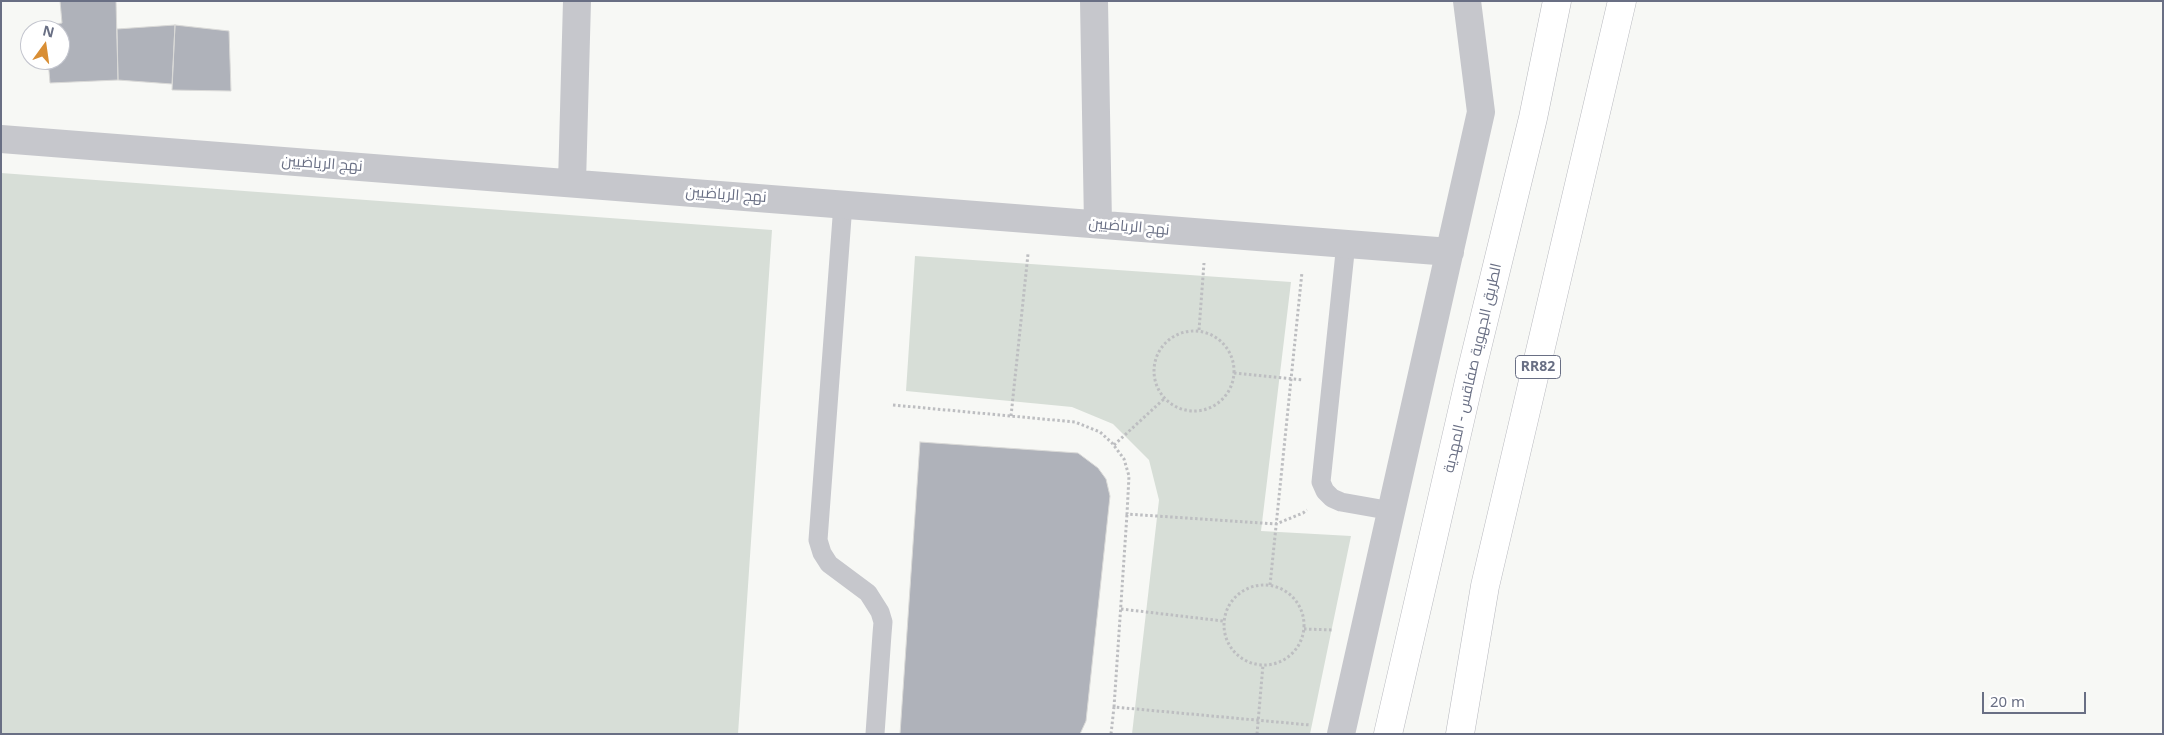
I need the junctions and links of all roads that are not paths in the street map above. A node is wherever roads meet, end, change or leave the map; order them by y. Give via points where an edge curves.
1 (577, 1) edge
2 (1094, 1) edge
3 (1467, 1) edge
4 (1557, 1) edge
5 (1622, 1) edge
6 (1, 139) edge
7 (572, 183) junction
8 (842, 204) junction
9 (1098, 224) junction
10 (1346, 244) junction
11 (1450, 252) junction
12 (1392, 511) junction
13 (1342, 731) edge
14 (875, 734) edge
15 (1388, 734) edge
16 (1460, 734) edge

1 - 7 street
2 - 9 street
3 - 11 street via 1481,112
4 - 15 main road, الطريق الجهوية صفاقس - المهدية via 1533,118
5 - 16 main road, RR82 via 1485,586
6 - 7 street, نهج الرياضيين
7 - 8 street, نهج الرياضيين
8 - 9 street, نهج الرياضيين
8 - 14 lane via 818,540 829,564 868,593 880,612 883,628
9 - 10 street, نهج الرياضيين
10 - 11 street, نهج الرياضيين
10 - 12 lane via 1321,482 1325,491 1341,502
11 - 12 street
12 - 13 street

